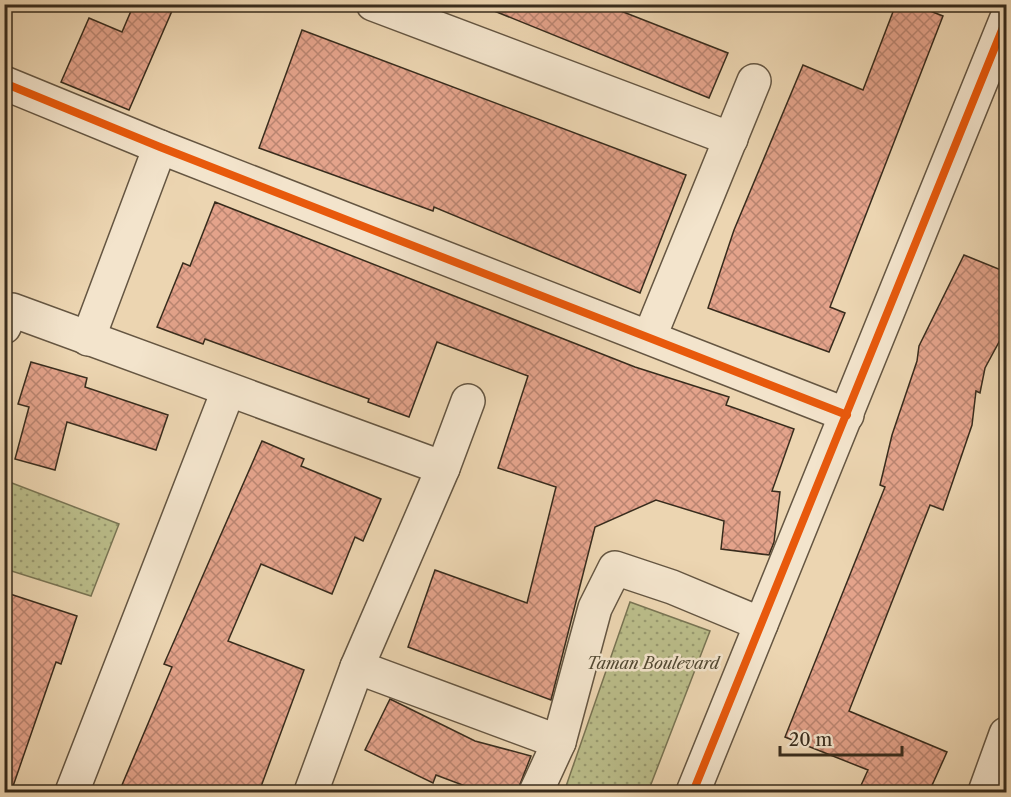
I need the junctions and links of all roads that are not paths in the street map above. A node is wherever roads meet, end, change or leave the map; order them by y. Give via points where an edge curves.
1 (374, 4) edge
2 (1006, 20) edge
3 (754, 81) dead end
4 (4, 83) edge
5 (731, 138) junction
6 (160, 147) junction
7 (7, 315) edge
8 (650, 336) junction
9 (88, 339) junction
10 (228, 391) junction
11 (468, 401) dead end
12 (847, 415) junction
13 (443, 468) junction
14 (761, 624) junction
15 (357, 667) junction
16 (1006, 735) edge
17 (559, 741) junction
18 (698, 791) edge
19 (72, 792) edge
20 (310, 792) edge
21 (536, 792) edge
22 (985, 792) edge

1 - 5 street
2 - 12 street
3 - 5 street
4 - 6 street
5 - 8 street
6 - 8 street
6 - 9 street
7 - 9 street
8 - 12 street
9 - 10 street
10 - 13 street
10 - 19 street
11 - 13 street
12 - 14 street
13 - 15 street
14 - 17 street via 615,568 595,608
14 - 18 street
15 - 17 street
15 - 20 street
16 - 22 street
17 - 21 street

